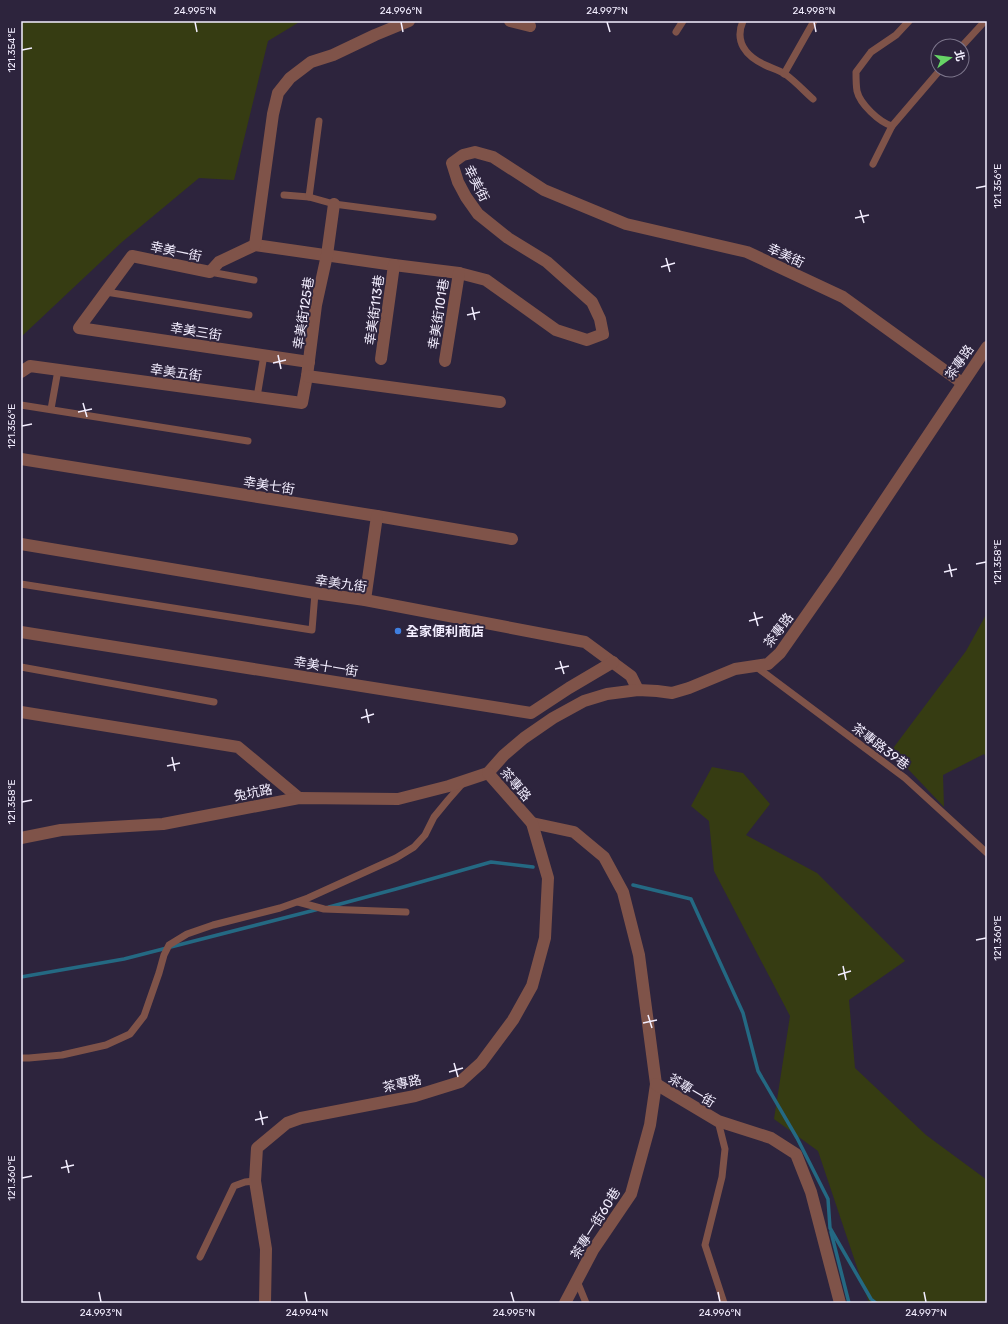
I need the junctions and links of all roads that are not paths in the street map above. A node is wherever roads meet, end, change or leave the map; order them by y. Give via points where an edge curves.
1 (408, 21) edge
2 (510, 21) edge
3 (682, 21) edge
4 (743, 21) edge
5 (814, 21) edge
6 (909, 21) edge
7 (985, 21) edge
8 (530, 26) dead end
9 (676, 32) dead end
10 (969, 38) edge
11 (784, 74) junction
12 (933, 78) edge
13 (813, 99) dead end
14 (319, 120) dead end
15 (892, 126) junction
16 (873, 164) dead end
17 (284, 195) dead end
18 (309, 197) junction
19 (334, 204) junction
20 (433, 217) dead end
21 (255, 245) junction
22 (327, 256) junction
23 (394, 265) junction
24 (210, 272) junction
25 (459, 273) junction
26 (254, 280) dead end
27 (106, 292) junction
28 (249, 315) dead end
29 (987, 347) edge
30 (264, 355) junction
31 (381, 359) dead end
32 (445, 360) dead end
33 (309, 362) junction
34 (58, 370) junction
35 (21, 372) edge
36 (307, 376) junction
37 (962, 383) junction
38 (257, 397) junction
39 (500, 402) dead end
40 (21, 405) edge
41 (51, 409) junction
42 (248, 441) dead end
43 (21, 459) edge
44 (377, 516) junction
45 (512, 539) dead end
46 (21, 544) edge
47 (21, 584) edge
48 (315, 593) junction
49 (365, 600) junction
50 (21, 632) edge
51 (613, 662) junction
52 (754, 666) junction
53 (21, 667) edge
54 (638, 690) junction
55 (214, 702) dead end
56 (21, 712) edge
57 (488, 773) junction
58 (466, 780) junction
59 (299, 798) junction
60 (532, 823) junction
61 (21, 838) edge
62 (987, 853) edge
63 (298, 902) junction
64 (406, 912) dead end
65 (21, 1058) edge
66 (656, 1084) junction
67 (718, 1121) junction
68 (255, 1181) junction
69 (200, 1257) dead end
70 (577, 1281) junction
71 (265, 1303) edge
72 (565, 1303) edge
73 (586, 1303) edge
74 (724, 1303) edge
75 (840, 1303) edge

1 - 21 street via 333,55 311,62 290,78 278,93
2 - 8 street
3 - 9 lane
4 - 11 lane via 740,28 741,44 750,56
5 - 11 lane
6 - 15 lane via 872,52 856,72 859,98 871,112
7 - 10 lane
11 - 13 lane
12 - 15 lane
14 - 18 lane
15 - 16 lane
17 - 18 lane
18 - 19 lane
19 - 20 lane
19 - 22 street, 幸美街125巷
21 - 22 street, 幸美街
21 - 24 street, 幸美一街 via 219,262
22 - 23 street, 幸美街
22 - 33 street, 幸美街125巷 via 316,305
23 - 25 street, 幸美街
23 - 31 street, 幸美街113巷
24 - 26 lane
24 - 27 street, 幸美一街 via 132,256
25 - 32 street, 幸美街101巷
25 - 37 street, 幸美街 via 486,280 556,330 587,340 603,334 600,319 592,302 547,262 508,238 478,214 466,197 452,163 463,155 475,152 493,157 544,190 626,224 747,252 843,297
27 - 28 lane
27 - 30 street, 幸美三街 via 79,328
29 - 37 street, 茶專路
30 - 33 street, 幸美三街
30 - 38 lane
33 - 36 street, 幸美街125巷
34 - 35 street, 幸美五街 via 30,366
34 - 38 street, 幸美五街
34 - 41 lane
36 - 38 street, 幸美五街 via 302,403
36 - 39 street
37 - 52 street, 茶專路 via 780,653 768,664
40 - 41 lane
41 - 42 lane
43 - 44 street, 幸美七街
44 - 45 street, 幸美七街
44 - 49 street
46 - 48 street, 幸美九街
47 - 48 lane via 312,630
48 - 49 street, 幸美九街
49 - 51 street, 幸美九街 via 585,642
50 - 51 street, 幸美十一街 via 531,713
51 - 54 street, 幸美九街 via 632,676
52 - 54 street, 茶專路 via 735,669 672,693
52 - 62 lane, 茶專路39巷 via 905,778
53 - 55 lane
54 - 57 street, 茶專路 via 607,694 584,701 565,711 524,738
56 - 59 street via 238,747
57 - 58 street, 兔坑路
57 - 60 street, 茶專路
58 - 59 street, 兔坑路 via 398,799
58 - 63 lane via 434,817 425,835 414,847 368,872
59 - 61 street, 兔坑路 via 163,824 61,830
60 - 66 street, 茶專一街 via 574,832 604,857 623,892 639,955
60 - 68 street, 茶專路 via 548,878 545,938 532,986 513,1020 482,1063 460,1082 414,1096 287,1123 257,1148
63 - 64 lane via 324,909
63 - 65 lane via 200,929 169,945 144,1016 130,1034 106,1045 62,1055
66 - 67 street, 茶專一街
66 - 70 street, 茶專一街60巷 via 650,1125 631,1194 593,1250
67 - 74 lane via 724,1149 722,1177 706,1245
67 - 75 street, 茶專一街 via 771,1138 796,1154 811,1192
68 - 69 lane via 234,1186
68 - 71 street, 茶專路 via 266,1249
70 - 72 street, 茶專一街60巷
70 - 73 lane

